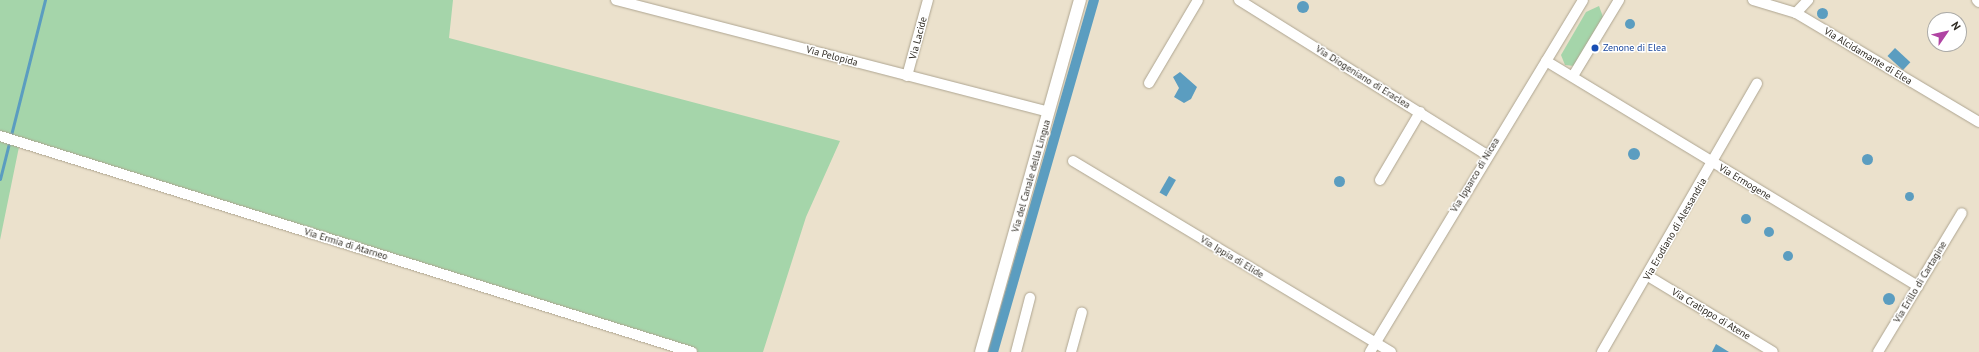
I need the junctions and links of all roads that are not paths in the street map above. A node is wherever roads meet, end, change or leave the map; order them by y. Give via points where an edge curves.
1 (616, 0) edge
2 (928, 0) edge
3 (1080, 0) edge
4 (1198, 0) edge
5 (1239, 0) edge
6 (1583, 0) edge
7 (1753, 0) edge
8 (1808, 0) edge
9 (1615, 1) edge
10 (1796, 13) junction
11 (1546, 60) junction
12 (907, 76) junction
13 (1573, 76) junction
14 (1149, 83) dead end
15 (1757, 84) dead end
16 (1049, 112) junction
17 (1420, 112) junction
18 (1979, 122) edge
19 (0, 136) edge
20 (1487, 155) junction
21 (1073, 161) dead end
22 (1714, 162) junction
23 (1380, 180) dead end
24 (1962, 213) dead end
25 (1648, 276) junction
26 (1918, 286) junction
27 (1030, 298) dead end
28 (1082, 312) dead end
29 (1376, 343) junction
30 (692, 352) edge
31 (981, 352) edge
32 (1016, 352) edge
33 (1070, 352) edge
34 (1370, 352) edge
35 (1391, 352) edge
36 (1602, 352) edge
37 (1773, 352) edge
38 (1878, 352) edge

1 - 12 street, Via Pelopida
2 - 12 street, Via Lacide
3 - 16 street, Via del Canale della Lingua
4 - 14 street
5 - 17 street, Via Diogeniano di Eraclea
6 - 11 street, Via Ipparco di Nicea
7 - 10 street, Via Alcidamante di Elea
8 - 10 street
9 - 13 street
10 - 18 street, Via Alcidamante di Elea
11 - 13 street, Via Ermogene
11 - 20 street, Via Ipparco di Nicea
12 - 16 street, Via Pelopida
13 - 22 street, Via Ermogene
15 - 22 street, Via Erodiano di Alessandria
16 - 31 street, Via del Canale della Lingua
17 - 20 street, Via Diogeniano di Eraclea
17 - 23 street
19 - 30 street, Via Ermia di Atarneo
20 - 29 street, Via Ipparco di Nicea
21 - 29 street, Via Ippia di Elide
22 - 25 street, Via Erodiano di Alessandria
22 - 26 street, Via Ermogene
24 - 26 street, Via Erillo di Cartagine
25 - 36 street, Via Erodiano di Alessandria
25 - 37 street, Via Cratippo di Atene
26 - 38 street, Via Erillo di Cartagine
27 - 32 street
28 - 33 street
29 - 34 street, Via Ipparco di Nicea
29 - 35 street, Via Ippia di Elide

